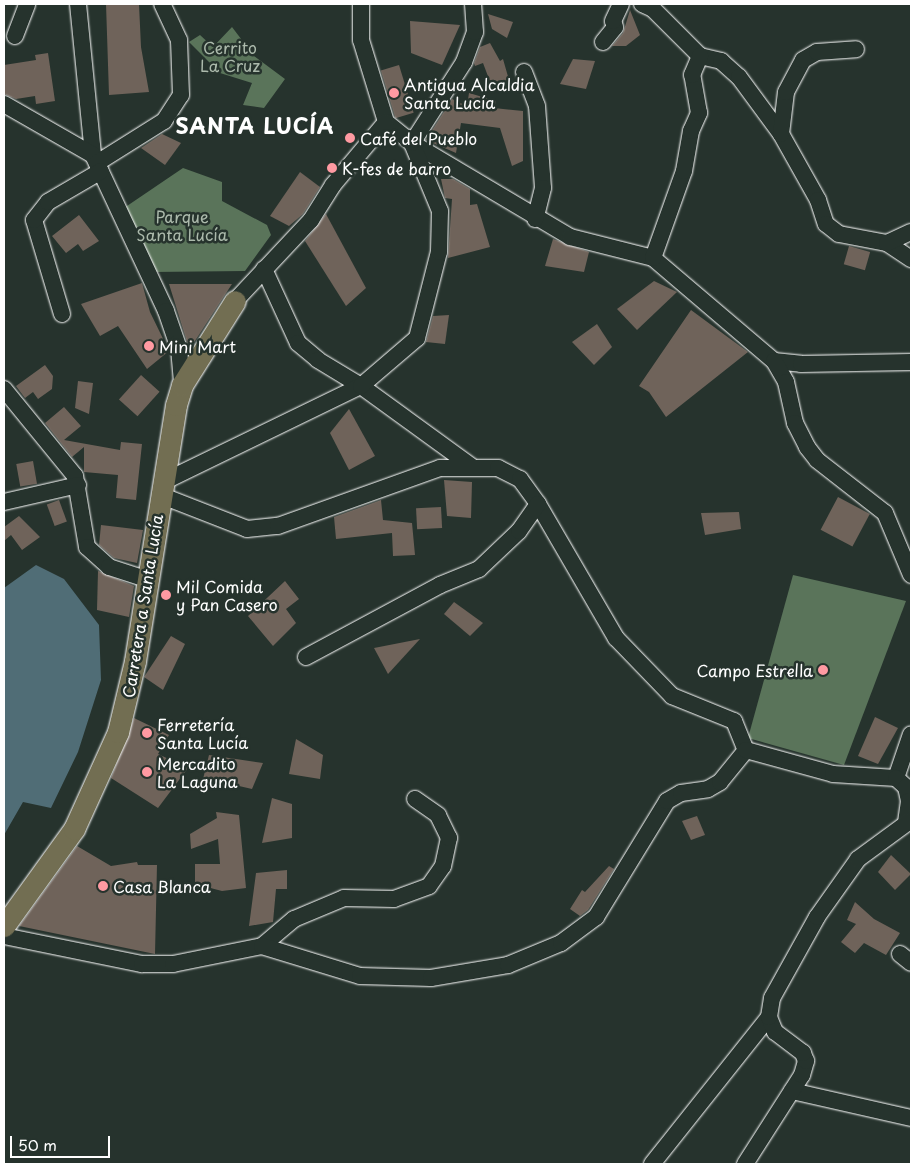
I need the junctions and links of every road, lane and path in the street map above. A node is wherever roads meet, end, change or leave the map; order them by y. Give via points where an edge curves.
1 (27, 4) edge
2 (78, 4) edge
3 (162, 4) edge
4 (361, 4) edge
5 (473, 4) edge
6 (621, 4) edge
7 (651, 5) edge
8 (15, 36) dead end
9 (603, 42) dead end
10 (856, 49) dead end
11 (700, 56) junction
12 (524, 72) dead end
13 (4, 104) edge
14 (386, 122) junction
15 (781, 134) junction
16 (412, 143) junction
17 (97, 163) junction
18 (534, 219) junction
19 (911, 232) edge
20 (887, 243) junction
21 (652, 258) junction
22 (911, 259) edge
23 (264, 269) junction
24 (235, 301) joint
25 (62, 314) dead end
26 (774, 361) junction
27 (911, 362) edge
28 (182, 384) junction
29 (361, 386) junction
30 (4, 389) edge
31 (471, 466) junction
32 (78, 486) junction
33 (162, 488) junction
34 (4, 502) edge
35 (538, 504) junction
36 (911, 575) edge
37 (146, 579) junction
38 (306, 657) dead end
39 (911, 734) edge
40 (746, 750) junction
41 (896, 778) junction
42 (415, 799) dead end
43 (908, 821) edge
44 (4, 926) edge
45 (4, 936) edge
46 (262, 946) junction
47 (769, 1017) junction
48 (792, 1091) junction
49 (911, 1118) edge
50 (652, 1164) edge
51 (745, 1164) edge

1 - 8 street
2 - 17 street
3 - 17 street via 179,40 181,95 164,122
4 - 14 street via 361,40
5 - 16 street via 475,32 464,62
6 - 9 street via 613,21 615,27
7 - 11 street
10 - 15 street via 817,52 803,60 786,92
11 - 15 street via 722,61 739,77
11 - 21 street via 692,75 699,113 690,131 684,171
12 - 18 street via 537,106 543,188
13 - 17 street
14 - 16 street
14 - 23 street via 333,185 311,220
15 - 20 street via 818,200 826,224 839,234
16 - 18 street via 490,187
16 - 29 street via 440,211 439,252 417,338
17 - 25 street via 48,202 34,220
17 - 28 street via 166,311 178,348
18 - 21 street via 570,237
19 - 20 street
20 - 22 street
21 - 26 street
23 - 24 street
23 - 29 street via 298,343 318,360
24 - 28 main road, Carretera a Santa Lucía
26 - 27 street via 801,364
26 - 36 street via 786,382 796,423 807,447 817,460 885,513
28 - 33 main road, Carretera a Santa Lucía
29 - 31 street
29 - 33 street
30 - 32 street via 70,469
31 - 33 street via 440,468 278,526 247,529
31 - 35 street via 498,468 520,479
32 - 34 street
32 - 37 street via 80,521 87,547 109,567
33 - 37 main road, Carretera a Santa Lucía
35 - 38 street via 519,531 479,569 440,585
35 - 40 street via 616,638 672,696 734,722
37 - 44 main road, Carretera a Santa Lucía via 135,661 123,714 104,769 74,828
39 - 41 street
40 - 41 street via 833,774
40 - 46 street via 720,782 708,788 681,792 667,800 596,917 561,943 508,965 431,978 360,976
41 - 43 street via 906,787
42 - 46 street via 438,815 448,838 443,866 429,886 394,899 344,898 294,919
43 - 47 street via 858,859 817,917 772,998
45 - 46 street via 142,964 173,964
47 - 48 street via 775,1032 803,1052 806,1061
47 - 50 street
48 - 49 street
48 - 51 street

